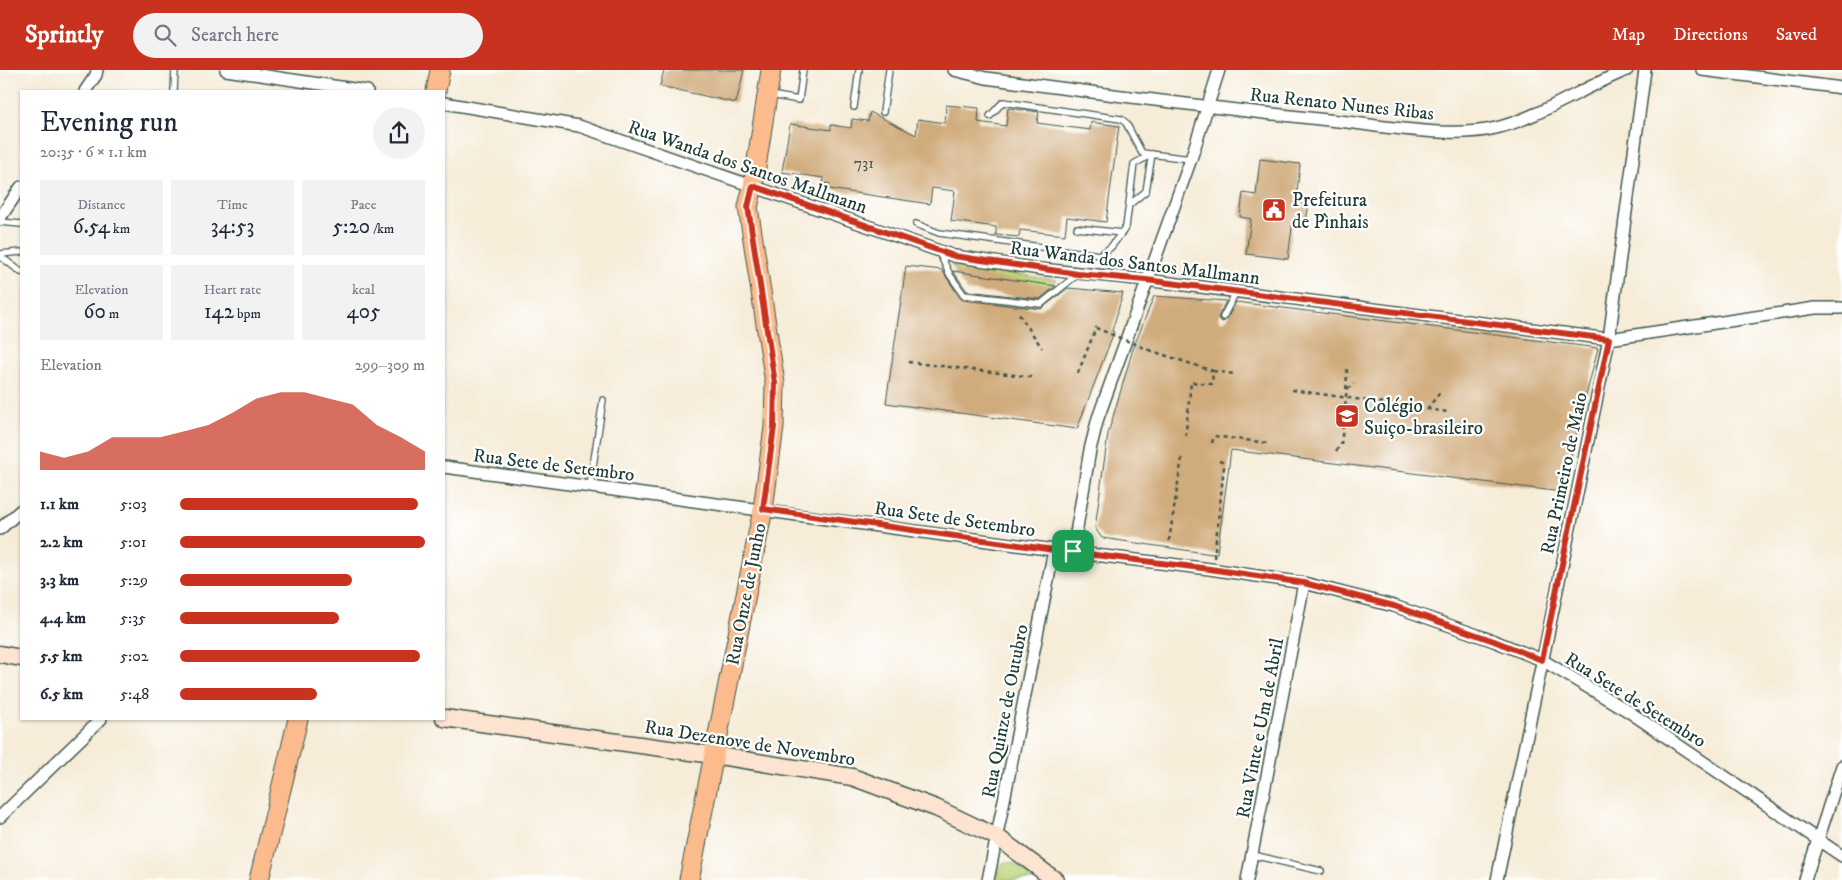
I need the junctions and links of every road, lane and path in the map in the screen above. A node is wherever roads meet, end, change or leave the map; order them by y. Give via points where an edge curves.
1 (97, 70) edge
2 (175, 70) edge
3 (226, 70) edge
4 (440, 70) edge
5 (771, 70) edge
6 (803, 70) edge
7 (859, 70) edge
8 (889, 70) edge
9 (954, 70) edge
10 (1219, 70) edge
11 (1627, 70) edge
12 (1645, 70) edge
13 (1702, 70) edge
14 (1842, 88) edge
15 (86, 90) edge
16 (174, 90) edge
17 (361, 90) edge
18 (436, 90) edge
19 (768, 95) junction
20 (445, 103) edge
21 (854, 107) dead end
22 (1207, 107) junction
23 (883, 112) dead end
24 (990, 116) dead end
25 (1152, 154) junction
26 (1191, 159) junction
27 (753, 186) junction
28 (20, 189) edge
29 (1129, 205) junction
30 (0, 220) edge
31 (20, 224) edge
32 (916, 224) dead end
33 (1077, 228) dead end
34 (1122, 233) junction
35 (938, 250) junction
36 (20, 252) edge
37 (0, 255) edge
38 (20, 271) edge
39 (1078, 274) junction
40 (1146, 280) junction
41 (1236, 292) junction
42 (1842, 308) edge
43 (1019, 314) dead end
44 (1223, 317) dead end
45 (1609, 339) junction
46 (1042, 348) dead end
47 (908, 362) dead end
48 (1347, 367) dead end
49 (1213, 372) junction
50 (1078, 373) dead end
51 (1235, 374) dead end
52 (1032, 377) dead end
53 (1354, 384) dead end
54 (1347, 389) junction
55 (1292, 390) dead end
56 (1441, 391) dead end
57 (1346, 398) junction
58 (603, 400) dead end
59 (1427, 409) junction
60 (1448, 412) dead end
61 (1185, 440) dead end
62 (1267, 442) dead end
63 (1212, 443) dead end
64 (1336, 450) dead end
65 (1182, 457) dead end
66 (1216, 460) dead end
67 (445, 467) edge
68 (590, 486) junction
69 (763, 509) junction
70 (20, 511) edge
71 (0, 529) edge
72 (1169, 541) dead end
73 (1054, 550) junction
74 (1073, 551) junction
75 (1213, 569) junction
76 (1304, 583) junction
77 (0, 654) edge
78 (20, 658) edge
79 (1542, 660) junction
80 (445, 718) edge
81 (100, 720) edge
82 (298, 720) edge
83 (713, 755) junction
84 (1842, 766) edge
85 (0, 817) edge
86 (997, 837) junction
87 (1818, 840) junction
88 (1253, 855) junction
89 (1842, 856) edge
90 (1321, 871) dead end
91 (259, 880) edge
92 (689, 880) edge
93 (988, 880) edge
94 (1055, 880) edge
95 (1247, 880) edge
96 (1496, 880) edge
97 (1805, 880) edge

1 - 15 street
2 - 16 lane
3 - 17 street
4 - 18 main road
5 - 19 main road, Rua Onze de Junho
6 - 19 lane via 799,100
7 - 21 lane
8 - 23 lane
9 - 22 street, Rua Renato Nunes Ribas via 986,78
10 - 22 street
11 - 22 street, Rua Renato Nunes Ribas via 1521,119 1495,128 1460,132
12 - 45 street, Rua Primeiro de Maio
13 - 14 street
19 - 27 main road, Rua Onze de Junho
20 - 27 street, Rua Wanda dos Santos Mallmann via 579,126
22 - 26 street
24 - 25 lane via 1003,102 1121,119 1142,153
25 - 26 lane
25 - 29 lane via 1146,191
25 - 29 lane via 1134,164
26 - 40 street
27 - 35 street, Rua Wanda dos Santos Mallmann
27 - 69 main road, Rua Onze de Junho via 748,207 775,390 774,427
28 - 30 street
29 - 34 lane
30 - 31 lane
32 - 34 lane via 939,233 1100,255
33 - 34 lane
35 - 39 street, Rua Wanda dos Santos Mallmann via 954,256
35 - 39 lane via 964,295 1041,304
36 - 37 lane
37 - 38 lane
39 - 40 street, Rua Wanda dos Santos Mallmann
40 - 41 street, Rua Wanda dos Santos Mallmann
40 - 74 street via 1098,418
41 - 44 lane
41 - 45 street, Rua Wanda dos Santos Mallmann
42 - 45 street, Rua Wanda dos Santos Mallmann via 1815,308
43 - 46 path
45 - 79 street, Rua Primeiro de Maio
47 - 52 path
48 - 54 path
49 - 50 path, bridge via 1096,328
49 - 51 path
49 - 61 path via 1212,384 1191,382
53 - 54 path
54 - 57 path
55 - 57 path
56 - 59 path
57 - 59 path
57 - 64 path via 1341,445
58 - 68 lane
59 - 60 path
62 - 63 path via 1214,436
65 - 72 path
66 - 75 path via 1224,467
67 - 68 street, Rua Sete de Setembro
68 - 69 street, Rua Sete de Setembro
69 - 73 street, Rua Sete de Setembro
69 - 83 main road, Rua Onze de Junho
70 - 71 street
73 - 74 street, Rua Sete de Setembro
73 - 86 street, Rua Quinze de Outubro
74 - 75 street, Rua Sete de Setembro
75 - 76 street, Rua Sete de Setembro
76 - 79 street, Rua Sete de Setembro via 1394,606
76 - 88 street, Rua Vinte e Um de Abril
77 - 78 street
79 - 87 street, Rua Sete de Setembro via 1628,711
79 - 96 street, Rua Primeiro de Maio
80 - 83 street, Rua Dezenove de Novembro
81 - 85 street
82 - 91 main road
83 - 86 street, Rua Dezenove de Novembro via 852,777 936,808
83 - 92 main road, Rua Onze de Junho
84 - 87 street
86 - 93 street, Rua Quinze de Outubro
86 - 94 street, Rua Dezenove de Novembro
87 - 89 street, Rua Sete de Setembro
87 - 97 street
88 - 90 lane
88 - 95 street, Rua Vinte e Um de Abril

